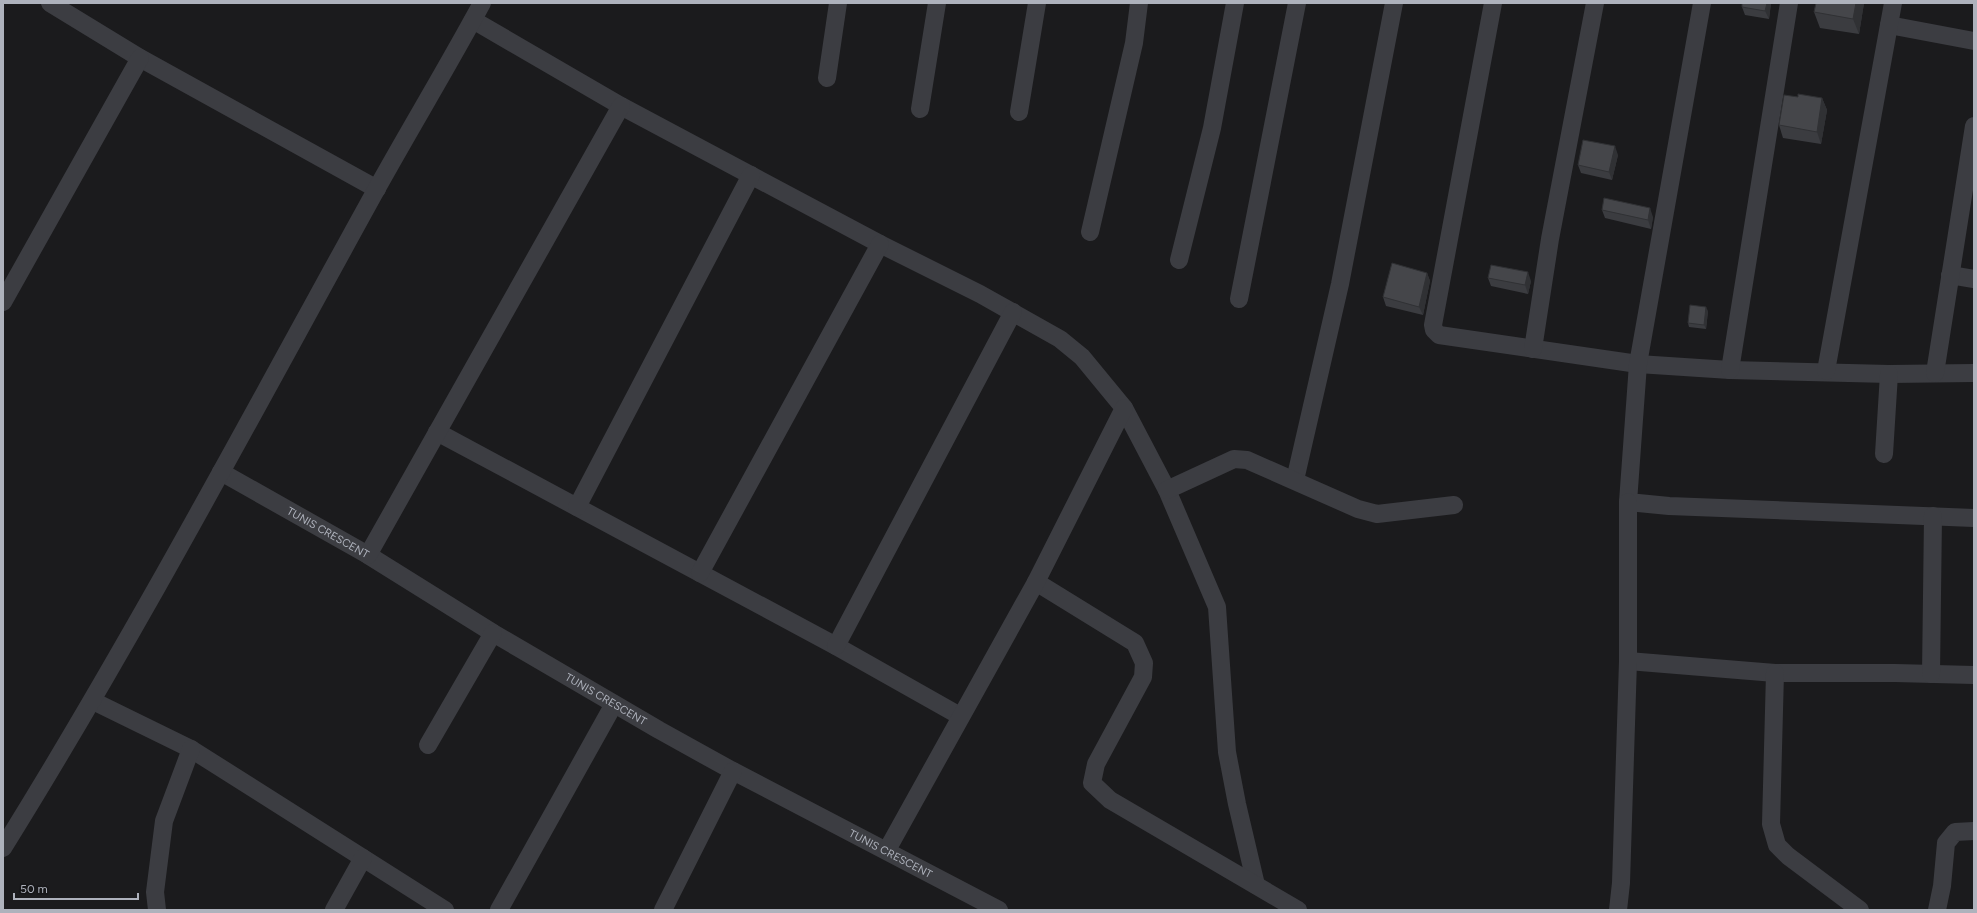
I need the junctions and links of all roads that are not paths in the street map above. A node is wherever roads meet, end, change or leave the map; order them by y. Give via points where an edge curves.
1 (50, 3) edge
2 (482, 3) edge
3 (838, 3) edge
4 (938, 3) edge
5 (1037, 3) edge
6 (1139, 3) edge
7 (1235, 3) edge
8 (1296, 3) edge
9 (1394, 3) edge
10 (1493, 3) edge
11 (1595, 3) edge
12 (1702, 3) edge
13 (1789, 3) edge
14 (1893, 3) edge
15 (473, 20) junction
16 (1889, 25) junction
17 (1974, 41) edge
18 (140, 58) junction
19 (827, 78) dead end
20 (621, 106) junction
21 (920, 109) dead end
22 (1019, 112) dead end
23 (1974, 126) edge
24 (751, 175) junction
25 (377, 188) junction
26 (1969, 192) edge
27 (1090, 232) dead end
28 (880, 244) junction
29 (1179, 260) dead end
30 (1950, 275) junction
31 (1974, 279) edge
32 (1239, 299) dead end
33 (3, 302) edge
34 (1013, 312) junction
35 (1533, 349) junction
36 (1638, 364) junction
37 (1730, 370) junction
38 (1826, 371) junction
39 (1974, 372) edge
40 (1934, 373) junction
41 (1889, 374) junction
42 (1124, 408) junction
43 (437, 432) junction
44 (1884, 454) dead end
45 (221, 472) junction
46 (1295, 480) junction
47 (1167, 490) junction
48 (1628, 502) junction
49 (1454, 505) dead end
50 (577, 507) junction
51 (1933, 516) junction
52 (1974, 518) edge
53 (368, 555) junction
54 (700, 573) junction
55 (1036, 582) junction
56 (493, 633) junction
57 (836, 646) junction
58 (1628, 661) junction
59 (1775, 673) junction
60 (1931, 674) junction
61 (1974, 675) edge
62 (93, 701) junction
63 (614, 704) junction
64 (960, 716) junction
65 (428, 746) dead end
66 (191, 749) junction
67 (733, 771) junction
68 (1974, 831) edge
69 (3, 848) edge
70 (887, 850) junction
71 (364, 858) junction
72 (1256, 885) junction
73 (157, 910) edge
74 (334, 910) edge
75 (445, 910) edge
76 (499, 910) edge
77 (663, 910) edge
78 (999, 910) edge
79 (1298, 910) edge
80 (1618, 910) edge
81 (1860, 910) edge
82 (1937, 910) edge

1 - 18 street
2 - 15 street
3 - 19 street
4 - 21 street
5 - 22 street
6 - 27 street via 1134,43
7 - 29 street via 1212,128
8 - 32 street
9 - 46 street via 1340,284
10 - 35 street via 1432,325 1439,335
11 - 35 street via 1550,239
12 - 36 street
13 - 37 street
14 - 16 street
15 - 20 street
15 - 25 street
16 - 17 street
16 - 38 street
18 - 25 street
18 - 33 street
20 - 24 street
20 - 43 street
23 - 26 street
24 - 28 street
24 - 50 street
25 - 45 street
26 - 30 street
28 - 34 street
28 - 54 street
30 - 31 street
30 - 40 street
34 - 42 street via 1060,339 1082,357
34 - 57 street
35 - 36 street
36 - 37 street
36 - 48 street
37 - 38 street
38 - 41 street
39 - 40 street
40 - 41 street
41 - 44 street
42 - 47 street
42 - 55 street
43 - 50 street
43 - 53 street
45 - 53 street, TUNIS CRESCENT
45 - 62 street
46 - 47 street via 1247,460 1234,459
46 - 49 street via 1358,509 1377,514
47 - 72 street via 1217,607 1227,752
48 - 51 street via 1669,506
48 - 58 street
50 - 54 street
51 - 52 street
51 - 60 street
53 - 56 street, TUNIS CRESCENT
54 - 57 street
55 - 64 street
55 - 72 street via 1135,643 1144,663 1143,678 1096,764 1092,783 1110,800
56 - 63 street, TUNIS CRESCENT
56 - 65 street
57 - 64 street
58 - 59 street
58 - 80 street
59 - 60 street
59 - 81 street via 1771,824 1777,845
60 - 61 street
62 - 66 street
62 - 69 street
63 - 67 street, TUNIS CRESCENT
63 - 76 street
64 - 70 street
66 - 71 street
66 - 73 street via 164,821 155,892
67 - 70 street, TUNIS CRESCENT
67 - 77 street
68 - 82 street via 1955,832 1946,843
70 - 78 street, TUNIS CRESCENT
71 - 74 street
71 - 75 street
72 - 79 street

